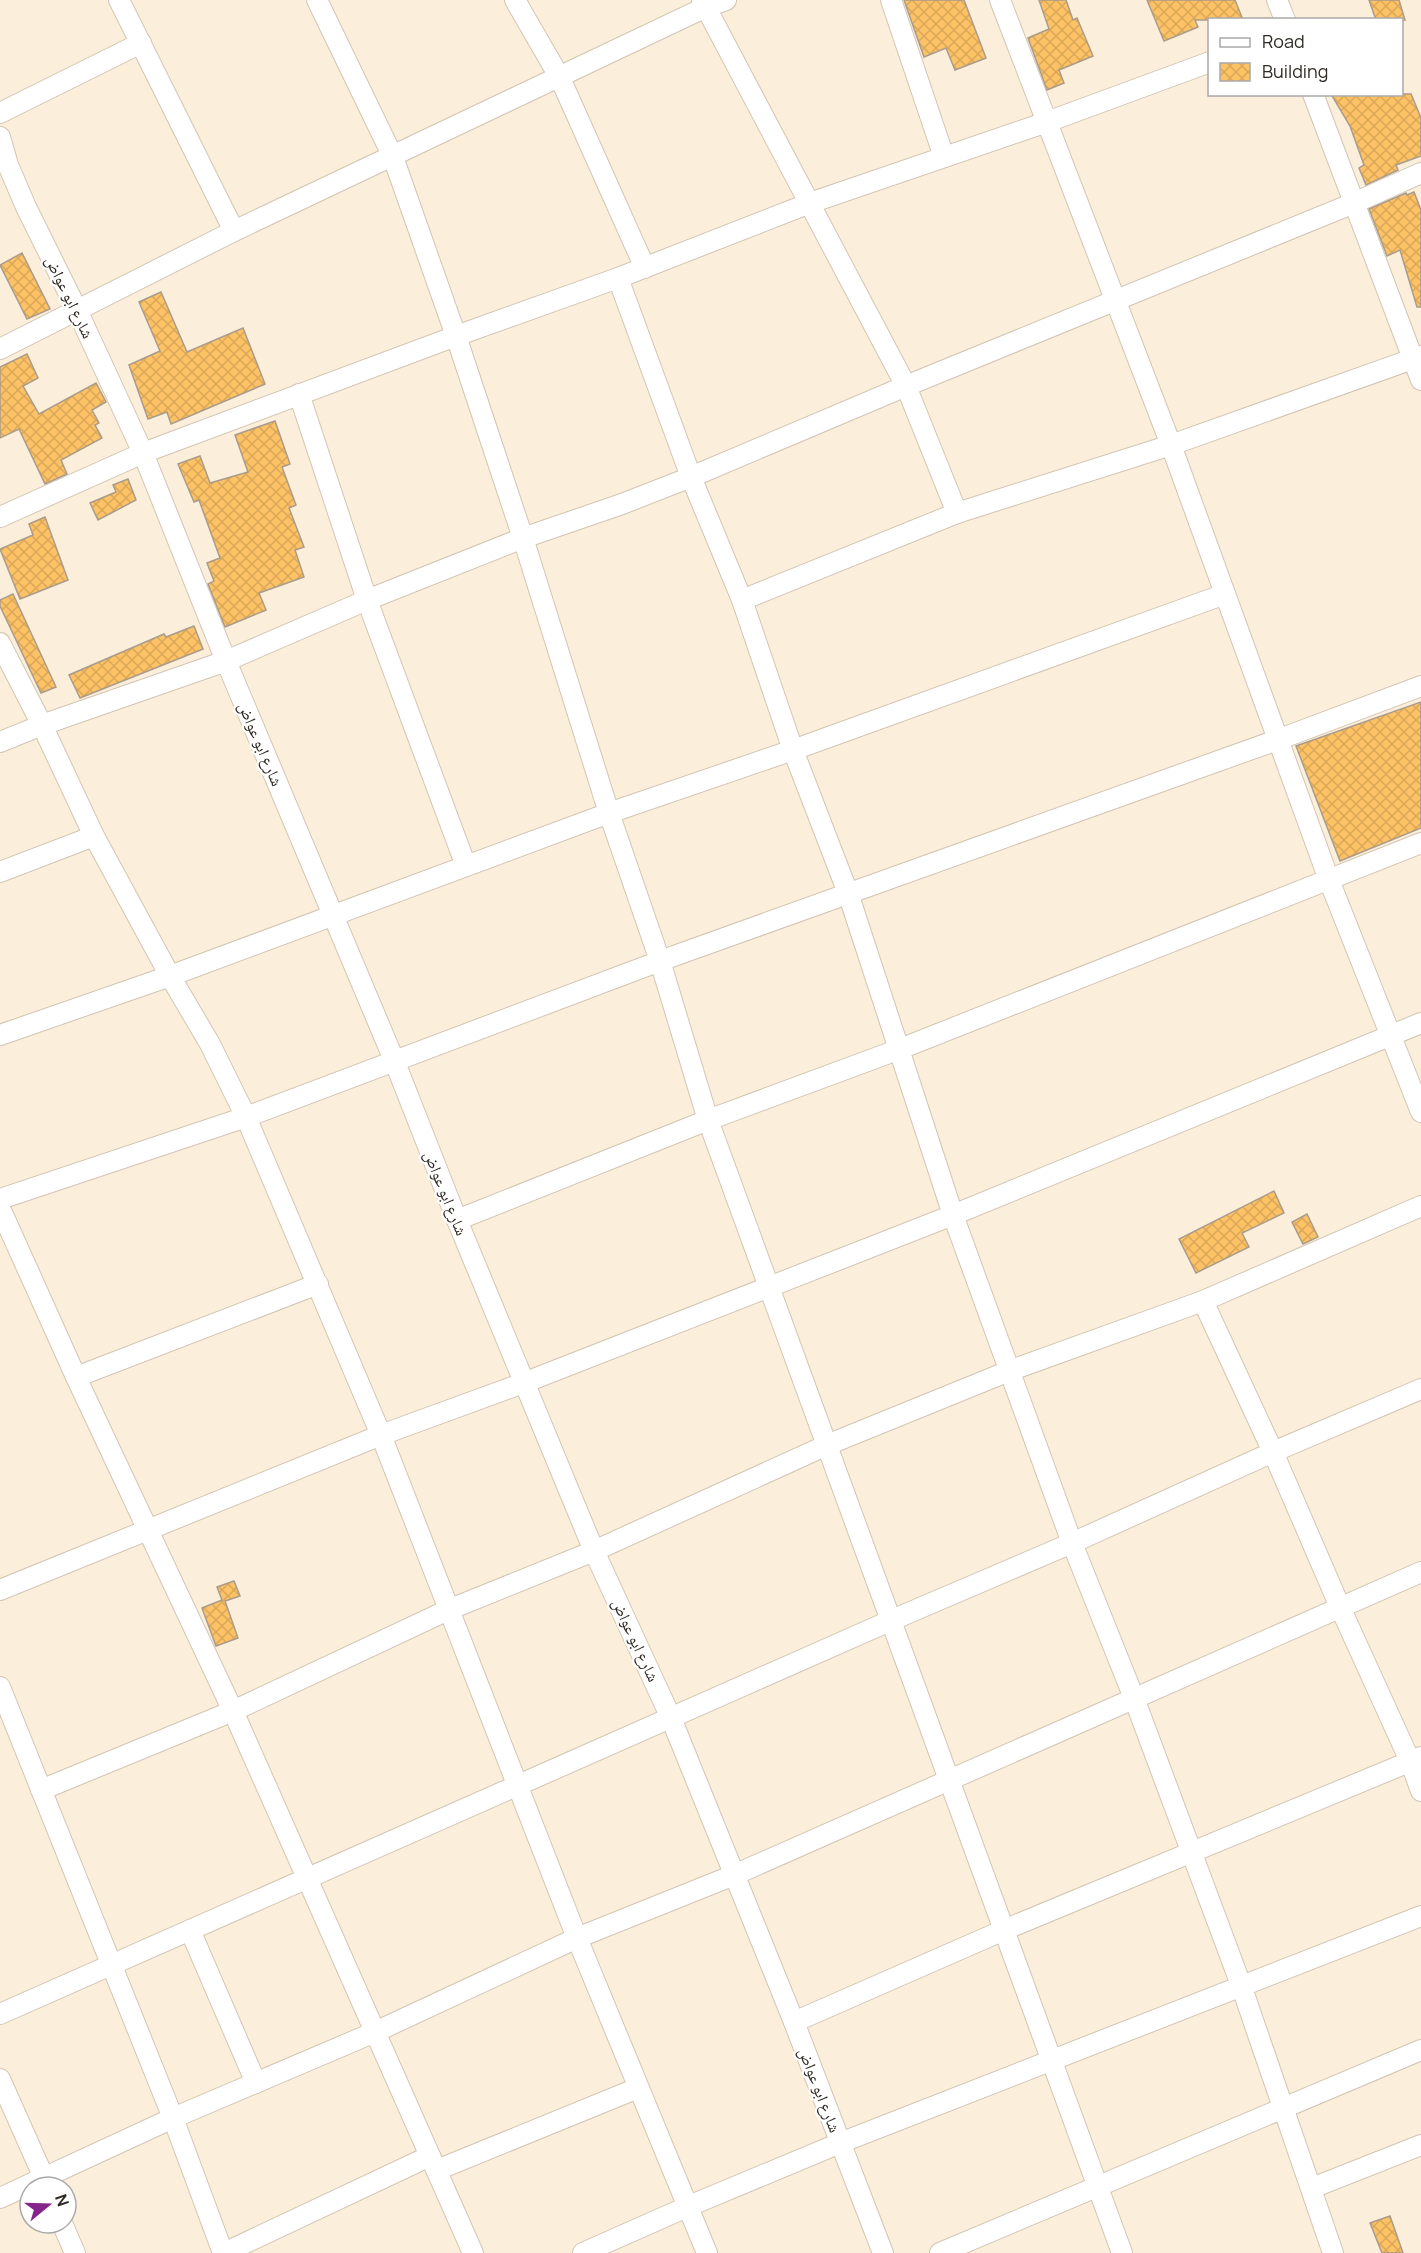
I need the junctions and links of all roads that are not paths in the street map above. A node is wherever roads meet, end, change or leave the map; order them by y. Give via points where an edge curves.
1 (119, 0) edge
2 (317, 0) edge
3 (515, 0) edge
4 (726, 0) edge
5 (891, 0) edge
6 (1000, 0) edge
7 (1277, 0) edge
8 (704, 4) edge
9 (1284, 18) edge
10 (141, 44) junction
11 (1208, 62) edge
12 (560, 78) junction
13 (1314, 96) edge
14 (0, 113) edge
15 (1047, 122) junction
16 (0, 138) edge
17 (393, 158) junction
18 (944, 158) junction
19 (1421, 173) edge
20 (810, 203) junction
21 (1354, 203) junction
22 (234, 231) junction
23 (645, 268) junction
24 (618, 278) junction
25 (1116, 300) junction
26 (78, 312) junction
27 (456, 336) junction
28 (0, 349) edge
29 (1417, 357) edge
30 (1421, 380) edge
31 (906, 386) junction
32 (299, 394) junction
33 (1171, 445) junction
34 (143, 453) junction
35 (691, 477) junction
36 (957, 513) junction
37 (0, 517) edge
38 (523, 538) junction
39 (1225, 594) junction
40 (367, 600) junction
41 (742, 600) junction
42 (0, 643) edge
43 (226, 661) junction
44 (1421, 686) edge
45 (42, 725) junction
46 (1277, 740) junction
47 (0, 742) edge
48 (793, 750) junction
49 (609, 813) junction
50 (94, 836) junction
51 (1421, 843) edge
52 (466, 866) junction
53 (0, 872) edge
54 (1329, 880) junction
55 (848, 893) junction
56 (332, 916) junction
57 (660, 961) junction
58 (170, 976) junction
59 (1421, 1023) edge
60 (1391, 1034) junction
61 (0, 1035) edge
62 (900, 1049) junction
63 (394, 1060) junction
64 (1421, 1112) edge
65 (246, 1117) junction
66 (708, 1120) junction
67 (0, 1199) edge
68 (1421, 1206) edge
69 (0, 1208) edge
70 (953, 1215) junction
71 (457, 1220) junction
72 (318, 1284) junction
73 (768, 1288) junction
74 (1203, 1301) junction
75 (1009, 1371) junction
76 (76, 1377) junction
77 (526, 1382) junction
78 (1421, 1389) edge
79 (381, 1435) junction
80 (827, 1445) junction
81 (1273, 1452) junction
82 (148, 1530) junction
83 (1072, 1543) junction
84 (594, 1551) junction
85 (1421, 1572) edge
86 (0, 1590) edge
87 (1340, 1607) junction
88 (448, 1610) junction
89 (892, 1620) junction
90 (0, 1687) edge
91 (1134, 1698) junction
92 (233, 1711) junction
93 (671, 1718) junction
94 (1416, 1759) edge
95 (949, 1779) junction
96 (519, 1786) junction
97 (41, 1790) junction
98 (1421, 1791) edge
99 (1192, 1853) junction
100 (734, 1875) junction
101 (308, 1880) junction
102 (1421, 1917) edge
103 (190, 1930) junction
104 (1004, 1930) junction
105 (577, 1938) junction
106 (111, 1964) junction
107 (1241, 1985) junction
108 (0, 2014) edge
109 (794, 2022) junction
110 (375, 2032) junction
111 (1421, 2050) edge
112 (1052, 2061) junction
113 (0, 2079) edge
114 (256, 2083) junction
115 (638, 2088) junction
116 (1284, 2109) junction
117 (173, 2118) junction
118 (840, 2143) junction
119 (1421, 2145) edge
120 (434, 2163) junction
121 (42, 2175) edge
122 (62, 2175) edge
123 (1100, 2187) junction
124 (1312, 2188) junction
125 (18, 2192) edge
126 (0, 2198) edge
127 (689, 2206) junction
128 (67, 2235) edge
129 (75, 2253) edge
130 (223, 2253) edge
131 (473, 2253) edge
132 (583, 2253) edge
133 (707, 2253) edge
134 (883, 2253) edge
135 (940, 2253) edge
136 (1122, 2253) edge
137 (1333, 2253) edge

1 - 10 street
2 - 17 street
3 - 12 street
4 - 8 street
5 - 18 street
6 - 15 street
7 - 9 street
8 - 12 street
8 - 20 street
10 - 14 street
10 - 22 street
11 - 15 street
12 - 17 street
12 - 23 street
13 - 21 street
15 - 18 street
15 - 25 street
16 - 26 street, شارع ابو عواض via 26,207
17 - 22 street
17 - 27 street
18 - 20 street
19 - 21 street
20 - 23 street
20 - 31 street
21 - 25 street
21 - 29 street
22 - 26 street
23 - 24 street
24 - 27 street
24 - 35 street
25 - 31 street
25 - 33 street
26 - 28 street
26 - 34 street, شارع ابو عواض
27 - 32 street
27 - 38 street
29 - 30 street
29 - 33 street
31 - 35 street
31 - 36 street
32 - 34 street
32 - 40 street
33 - 36 street
33 - 39 street
34 - 37 street
34 - 43 street, شارع ابو عواض
35 - 38 street
35 - 41 street
36 - 41 street
38 - 40 street
38 - 49 street
39 - 46 street
39 - 48 street
40 - 43 street
40 - 52 street
41 - 48 street
42 - 45 street
43 - 45 street
43 - 56 street, شارع ابو عواض
44 - 46 street
45 - 47 street
45 - 50 street
46 - 54 street
46 - 55 street
48 - 49 street
48 - 55 street
49 - 52 street
49 - 57 street
50 - 53 street
50 - 58 street
51 - 54 street
52 - 56 street
54 - 60 street
54 - 62 street
55 - 57 street
55 - 62 street
56 - 58 street
56 - 63 street, شارع ابو عواض
57 - 63 street
57 - 66 street
58 - 61 street
58 - 65 street
59 - 60 street
60 - 64 street
60 - 70 street
62 - 66 street
62 - 70 street
63 - 65 street
63 - 71 street, شارع ابو عواض
65 - 67 street
65 - 72 street
66 - 71 street
66 - 73 street
68 - 74 street
69 - 76 street
70 - 73 street
70 - 75 street
71 - 77 street, شارع ابو عواض
72 - 76 street
72 - 79 street
73 - 77 street
73 - 80 street
74 - 75 street
74 - 81 street
75 - 80 street
75 - 83 street
76 - 82 street
77 - 79 street
77 - 84 street, شارع ابو عواض
78 - 81 street
79 - 82 street
79 - 88 street
80 - 84 street
80 - 89 street
81 - 83 street
81 - 87 street
82 - 86 street
82 - 92 street
83 - 89 street
83 - 91 street
84 - 88 street
84 - 93 street, شارع ابو عواض
85 - 87 street
87 - 91 street
87 - 94 street
88 - 92 street
88 - 96 street
89 - 93 street
89 - 95 street
90 - 97 street
91 - 95 street
91 - 99 street
92 - 97 street
92 - 101 street
93 - 96 street
93 - 100 street, شارع ابو عواض
94 - 98 street
94 - 99 street
95 - 100 street
95 - 104 street
96 - 101 street
96 - 105 street
97 - 106 street
99 - 104 street
99 - 107 street
100 - 105 street
100 - 109 street, شارع ابو عواض
101 - 103 street
101 - 110 street
102 - 107 street
103 - 106 street
103 - 114 street
104 - 109 street
104 - 112 street
105 - 110 street
105 - 115 street
106 - 108 street
106 - 117 street
107 - 112 street
107 - 116 street
109 - 118 street, شارع ابو عواض
110 - 114 street
110 - 120 street
111 - 116 street
112 - 118 street
112 - 123 street
113 - 121 street
114 - 117 street
115 - 120 street
115 - 127 street
116 - 123 street
116 - 124 street
117 - 122 street
117 - 130 street
118 - 127 street
118 - 134 street, شارع ابو عواض
119 - 124 street
120 - 130 street
120 - 131 street
123 - 135 street
123 - 136 street
124 - 137 street
125 - 126 street
127 - 132 street
127 - 133 street
128 - 129 street

